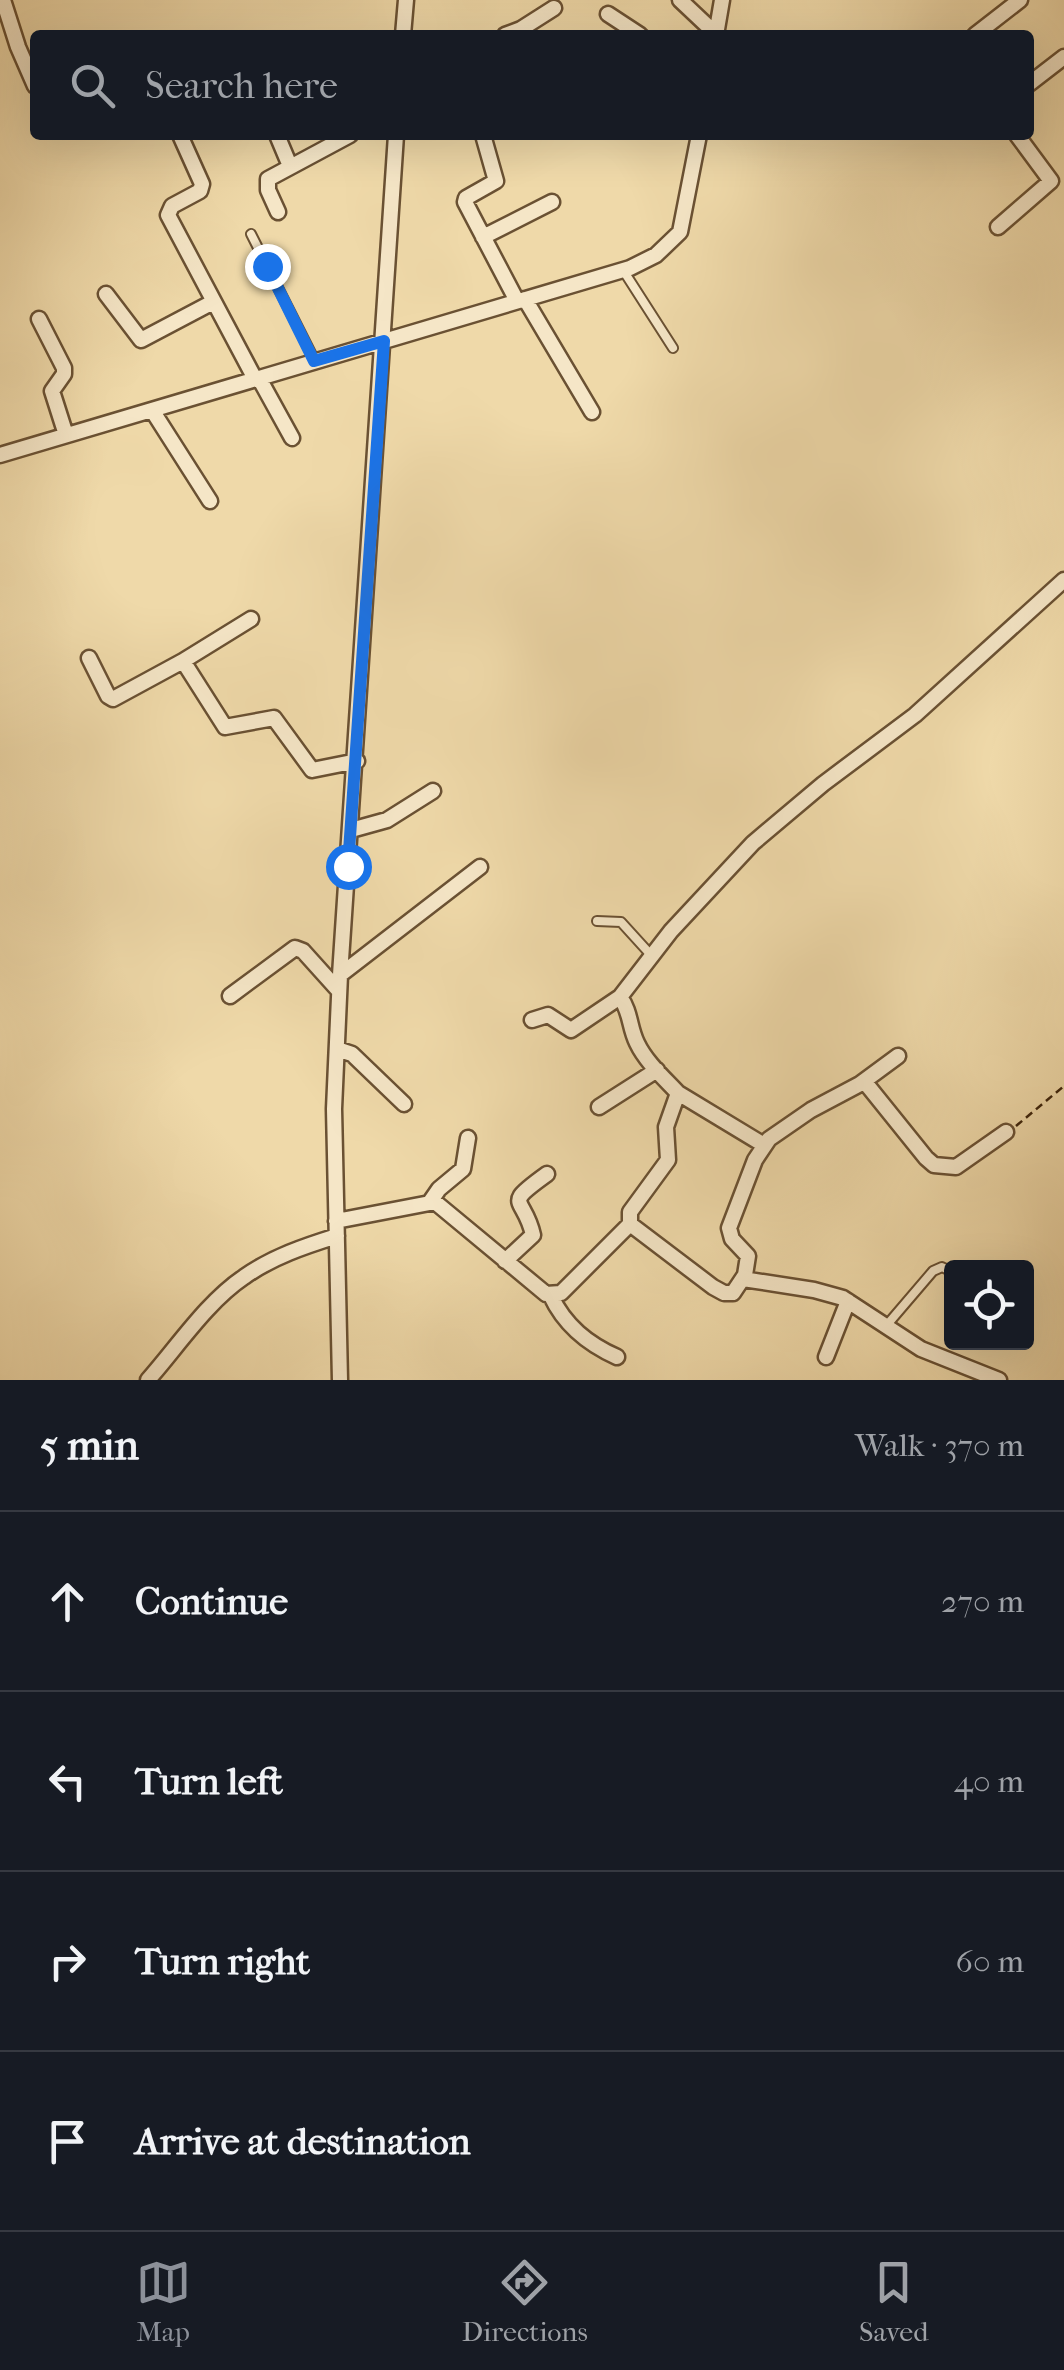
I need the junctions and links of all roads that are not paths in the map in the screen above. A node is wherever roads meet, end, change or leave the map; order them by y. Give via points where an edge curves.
1 (3, 0) edge
2 (406, 0) edge
3 (680, 0) edge
4 (1020, 0) edge
5 (721, 1) edge
6 (554, 8) dead end
7 (608, 14) dead end
8 (403, 30) edge
9 (517, 30) edge
10 (632, 30) edge
11 (712, 30) edge
12 (717, 30) edge
13 (984, 30) edge
14 (1064, 57) edge
15 (30, 75) edge
16 (1034, 80) edge
17 (182, 140) edge
18 (279, 140) edge
19 (340, 140) edge
20 (396, 140) edge
21 (484, 140) edge
22 (699, 140) edge
23 (1021, 140) edge
24 (290, 166) junction
25 (552, 202) dead end
26 (278, 212) dead end
27 (998, 227) dead end
28 (252, 234) dead end
29 (483, 236) junction
30 (625, 273) junction
31 (106, 294) dead end
32 (213, 302) junction
33 (525, 303) junction
34 (39, 319) dead end
35 (384, 341) junction
36 (673, 348) dead end
37 (314, 361) junction
38 (260, 382) junction
39 (592, 412) dead end
40 (155, 414) junction
41 (66, 435) junction
42 (292, 438) dead end
43 (0, 455) edge
44 (210, 501) dead end
45 (1064, 580) edge
46 (251, 619) dead end
47 (89, 658) dead end
48 (184, 660) junction
49 (357, 760) junction
50 (433, 791) dead end
51 (351, 830) junction
52 (480, 867) dead end
53 (597, 920) dead end
54 (652, 956) junction
55 (340, 975) junction
56 (339, 991) junction
57 (230, 996) dead end
58 (620, 997) junction
59 (532, 1020) dead end
60 (337, 1049) junction
61 (898, 1056) dead end
62 (656, 1070) junction
63 (864, 1081) junction
64 (678, 1094) junction
65 (404, 1104) dead end
66 (599, 1106) dead end
67 (1006, 1132) road end
68 (468, 1138) dead end
69 (764, 1145) junction
70 (547, 1174) dead end
71 (430, 1202) junction
72 (630, 1224) junction
73 (336, 1228) junction
74 (505, 1260) junction
75 (944, 1268) edge
76 (743, 1279) junction
77 (551, 1296) junction
78 (848, 1301) junction
79 (886, 1326) junction
80 (617, 1357) dead end
81 (826, 1357) dead end
82 (148, 1380) edge
83 (340, 1380) edge
84 (998, 1380) edge

1 - 15 street
2 - 8 street
3 - 11 street
4 - 13 street
5 - 12 street
6 - 9 street
7 - 10 street
14 - 16 street
17 - 32 street via 202,184 167,212
18 - 24 street
19 - 24 street
20 - 35 street
21 - 29 street via 496,180 465,200
22 - 30 street via 680,232
23 - 27 street via 1051,181
24 - 26 street via 267,182
25 - 29 street
28 - 37 lane
29 - 33 street
30 - 33 street
30 - 36 lane
31 - 32 street via 141,340
32 - 38 street
33 - 35 street
33 - 39 street
34 - 41 street via 65,372 52,391
35 - 37 street
35 - 49 street
37 - 38 street
38 - 40 street
38 - 42 street
40 - 41 street
40 - 44 street
41 - 43 street
45 - 54 street via 914,716 752,843
46 - 48 street
47 - 48 street via 114,699
48 - 49 street via 225,727 274,718 312,770
49 - 51 street
50 - 51 street via 399,814
51 - 55 street
52 - 55 street
53 - 54 lane via 621,922
54 - 58 street
55 - 56 street
56 - 57 street via 295,948
56 - 60 street
58 - 59 street via 571,1030 548,1014
58 - 62 street via 640,1049
60 - 65 street via 352,1054
60 - 73 street
61 - 63 street
62 - 64 street
62 - 66 street
63 - 67 street via 934,1165 956,1167
63 - 69 street
64 - 69 street
64 - 72 street via 666,1127 668,1160 630,1212
68 - 71 street via 464,1169
69 - 76 street via 729,1228 748,1256
70 - 74 street via 520,1195 518,1207 533,1235
71 - 73 street
71 - 74 street
72 - 76 street via 724,1294
72 - 77 street via 561,1294
73 - 82 street via 240,1278
73 - 83 street
74 - 77 street
75 - 79 lane via 933,1270
76 - 78 street
77 - 80 street via 577,1332
78 - 79 street
78 - 81 street
79 - 84 street via 920,1349

